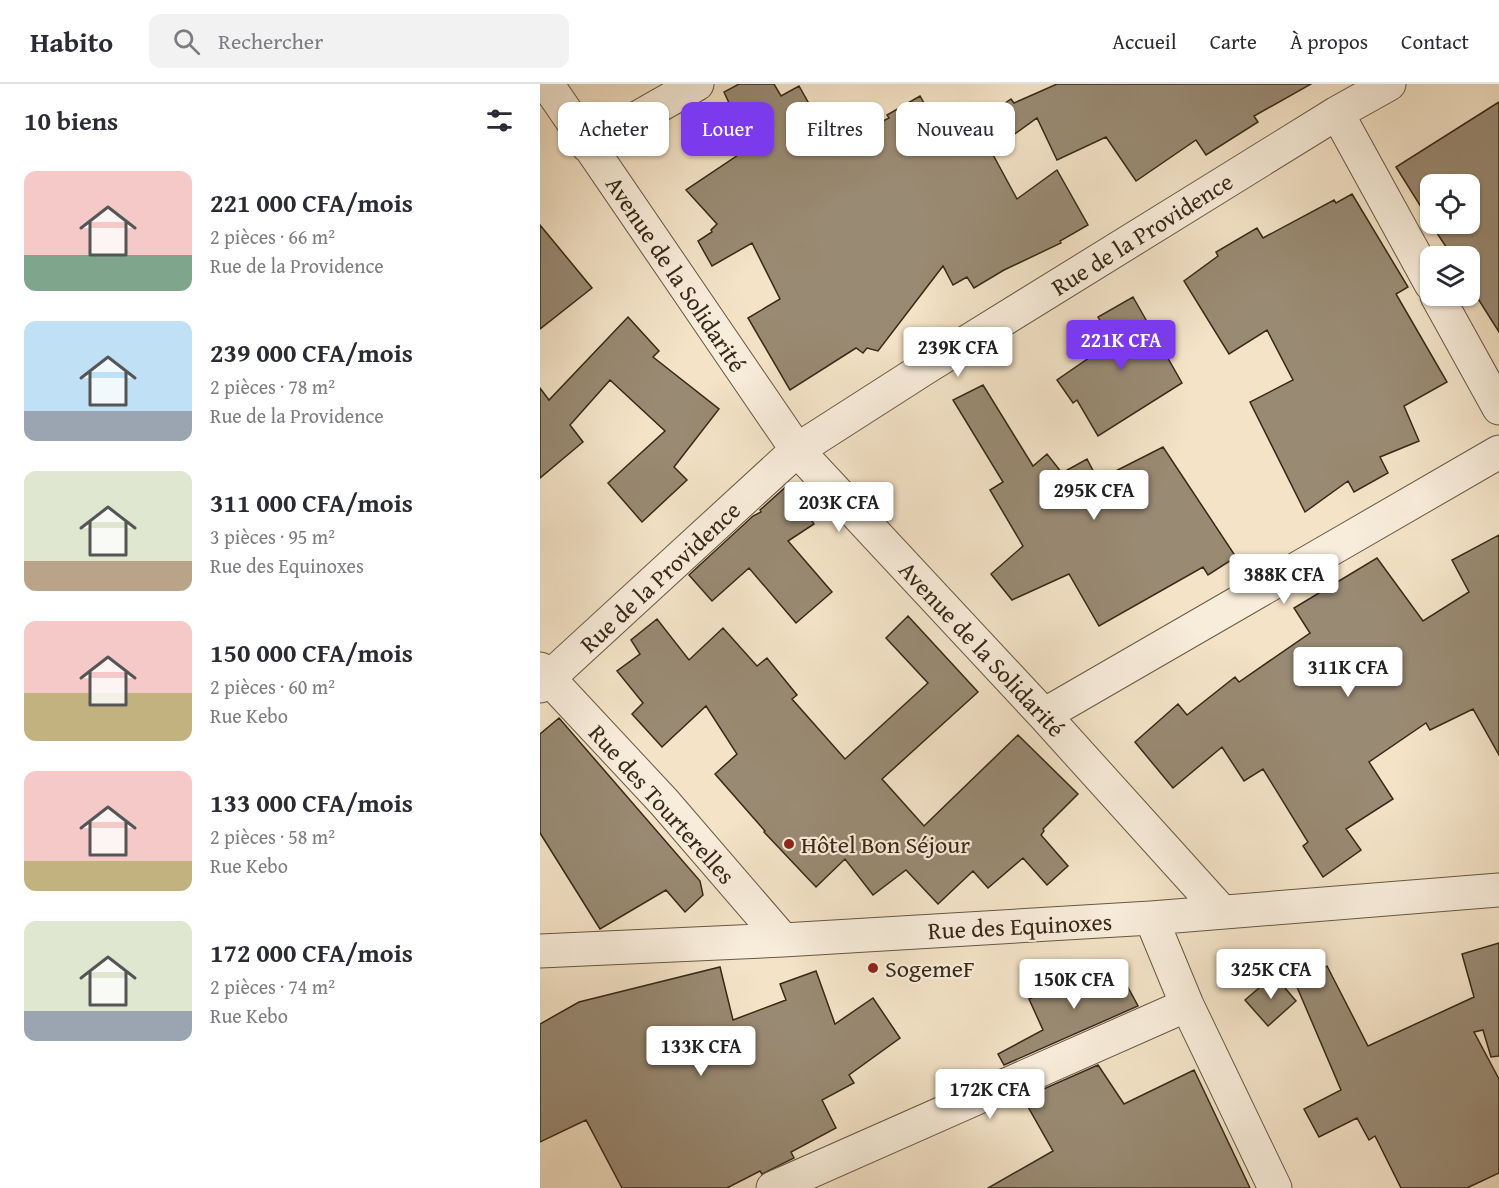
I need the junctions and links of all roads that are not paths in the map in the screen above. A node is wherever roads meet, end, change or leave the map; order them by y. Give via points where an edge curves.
1 (547, 84) edge
2 (697, 84) edge
3 (1389, 84) edge
4 (559, 102) edge
5 (665, 102) edge
6 (1337, 112) junction
7 (595, 156) edge
8 (1420, 264) edge
9 (1443, 306) edge
10 (1499, 408) edge
11 (797, 450) junction
12 (1499, 452) edge
13 (543, 678) edge
14 (1044, 715) junction
15 (1499, 890) edge
16 (1222, 912) junction
17 (1151, 918) junction
18 (783, 940) junction
19 (540, 951) edge
20 (1187, 1005) junction
21 (773, 1188) edge
22 (1275, 1188) edge

1 - 4 street, Avenue de la Solidarité
2 - 5 street
3 - 6 street, Rue de la Providence
6 - 8 street
6 - 11 street, Rue de la Providence
7 - 11 street, Avenue de la Solidarité
9 - 10 street
11 - 13 street, Rue de la Providence
11 - 14 street, Avenue de la Solidarité
12 - 14 street
13 - 18 street, Rue des Tourterelles via 664,802
14 - 16 street, Avenue de la Solidarité
15 - 16 street, Rue des Equinoxes
16 - 17 street, Rue des Equinoxes
17 - 18 street, Rue des Equinoxes
17 - 20 street
18 - 19 street, Rue des Equinoxes
20 - 21 street
20 - 22 street

